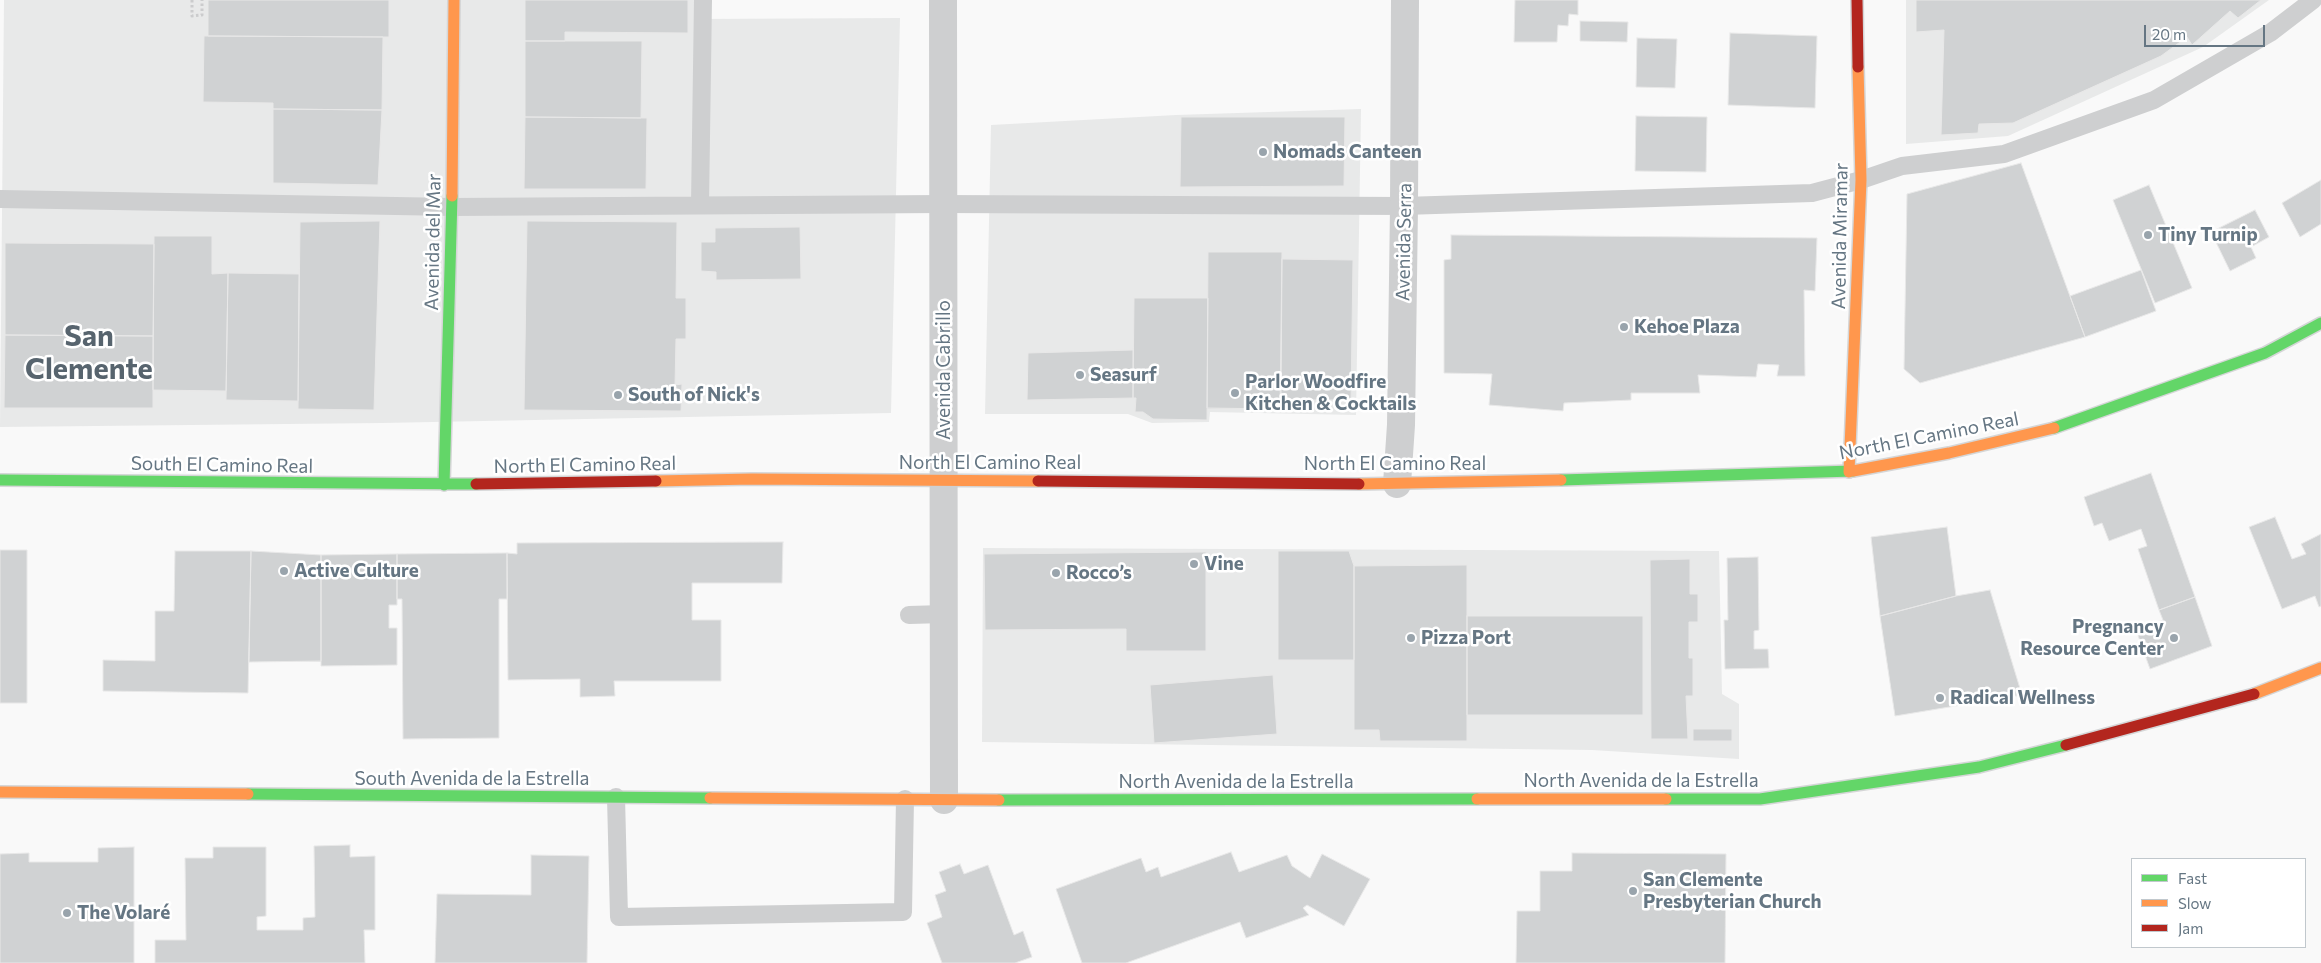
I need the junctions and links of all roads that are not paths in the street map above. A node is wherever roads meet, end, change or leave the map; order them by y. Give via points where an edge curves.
1 (454, 0) edge
2 (703, 0) edge
3 (943, 0) edge
4 (1405, 0) edge
5 (1857, 0) edge
6 (2312, 0) edge
7 (1861, 180) junction
8 (0, 199) edge
9 (943, 204) junction
10 (700, 205) junction
11 (1404, 206) junction
12 (452, 207) junction
13 (2321, 323) edge
14 (1849, 472) junction
15 (0, 480) edge
16 (945, 480) junction
17 (1397, 484) junction
18 (444, 485) junction
19 (944, 614) junction
20 (908, 615) dead end
21 (2321, 668) edge
22 (0, 792) edge
23 (616, 797) junction
24 (905, 799) junction
25 (944, 800) junction

1 - 12 main road, Avenida del Mar
2 - 10 lane
3 - 9 street, Avenida Cabrillo
4 - 11 street, Avenida Serra
5 - 7 main road, Avenida Miramar
6 - 7 lane via 2270,33 2154,100 2004,154 1902,166
7 - 11 lane via 1812,193
7 - 14 main road, Avenida Miramar
8 - 12 lane
9 - 10 lane
9 - 11 lane
9 - 16 street, Avenida Cabrillo
10 - 12 lane
11 - 17 street, Avenida Serra via 1401,425
12 - 18 main road, Avenida del Mar
13 - 14 main road, North El Camino Real via 2265,354 2065,425 1949,454
14 - 17 main road, North El Camino Real
15 - 18 main road, South El Camino Real
16 - 17 main road, North El Camino Real
16 - 18 main road, North El Camino Real via 752,479
16 - 19 street, Avenida Cabrillo
19 - 20 lane
19 - 25 street, Avenida Cabrillo
21 - 25 main road, North Avenida de la Estrella via 2271,689 2219,705 1979,767 1760,799
22 - 23 main road, South Avenida de la Estrella
23 - 24 main road, South Avenida de la Estrella
23 - 24 lane via 619,917 903,912
24 - 25 main road, South Avenida de la Estrella

